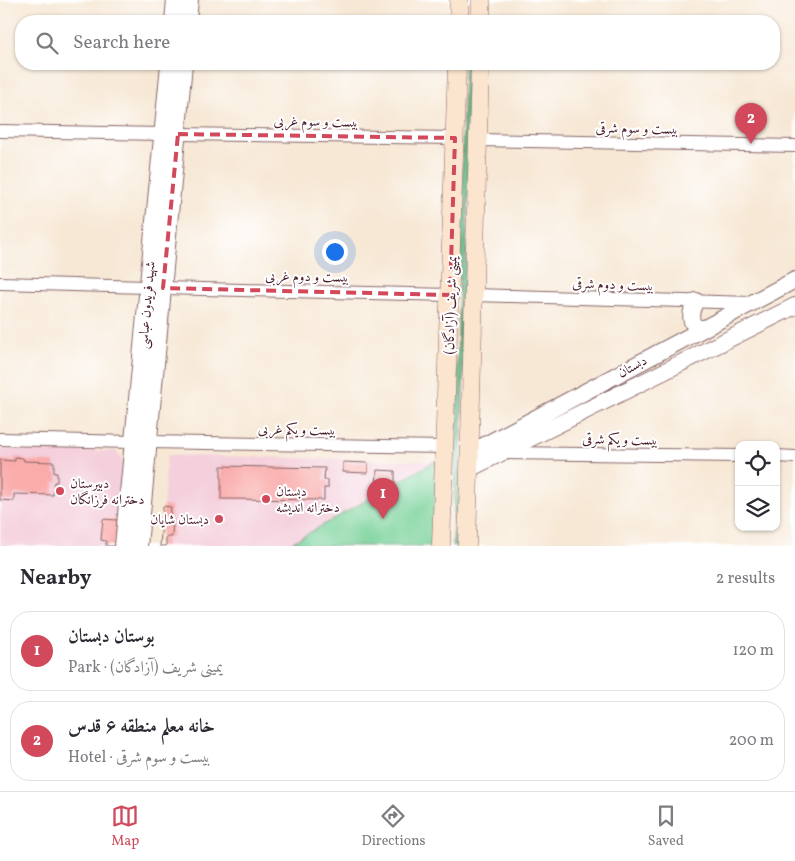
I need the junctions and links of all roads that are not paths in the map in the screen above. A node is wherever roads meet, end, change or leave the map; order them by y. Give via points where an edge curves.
1 (175, 0) edge
2 (190, 0) edge
3 (459, 0) edge
4 (481, 0) edge
5 (174, 15) edge
6 (189, 15) edge
7 (459, 15) edge
8 (481, 15) edge
9 (169, 70) edge
10 (183, 70) edge
11 (457, 70) edge
12 (480, 70) edge
13 (0, 131) edge
14 (170, 134) junction
15 (455, 138) junction
16 (478, 140) junction
17 (795, 146) edge
18 (795, 280) edge
19 (0, 283) edge
20 (155, 288) junction
21 (450, 295) junction
22 (474, 295) junction
23 (696, 301) junction
24 (752, 303) junction
25 (795, 304) edge
26 (704, 328) junction
27 (519, 435) junction
28 (0, 439) edge
29 (141, 442) junction
30 (445, 447) junction
31 (500, 453) junction
32 (735, 456) edge
33 (780, 456) edge
34 (795, 457) edge
35 (469, 461) junction
36 (123, 546) edge
37 (139, 546) edge
38 (441, 546) edge
39 (467, 546) edge

1 - 5 street
2 - 6 street
3 - 7 main road
4 - 8 main road
9 - 14 street, شهید فریدون عباسی
10 - 14 street, شهید فریدون عباسی
11 - 15 main road, یمینی شریف (آزادگان)
12 - 16 main road, یمینی شریف (آزادگان)
13 - 14 street, بیست و سوم غربی
14 - 15 street, بیست و سوم غربی
14 - 20 street, شهید فریدون عباسی
15 - 21 main road, یمینی شریف (آزادگان)
16 - 17 street, بیست و سوم شرقی
16 - 22 main road, یمینی شریف (آزادگان)
18 - 24 street, دبستان
19 - 20 street, بیست و دوم غربی
20 - 21 street, بیست و دوم غربی
20 - 29 street, شهید فریدون عباسی
21 - 30 main road, یمینی شریف (آزادگان)
22 - 23 street, بیست و دوم شرقی
22 - 35 main road, یمینی شریف (آزادگان)
23 - 24 street, بیست و دوم شرقی
23 - 26 street via 690,317 694,326
24 - 25 street
24 - 26 street, دبستان
25 - 27 street, دبستان
26 - 27 street, دبستان
27 - 31 street, دبستان
27 - 35 street, دبستان
28 - 29 street, بیست و یکم غربی
29 - 30 street, بیست و یکم غربی
29 - 36 street, شهید فریدون عباسی
29 - 37 street, شهید فریدون عباسی
30 - 38 main road, یمینی شریف (آزادگان)
31 - 32 street, بیست و یکم شرقی
31 - 35 street, دبستان
33 - 34 street
35 - 39 main road, یمینی شریف (آزادگان)

